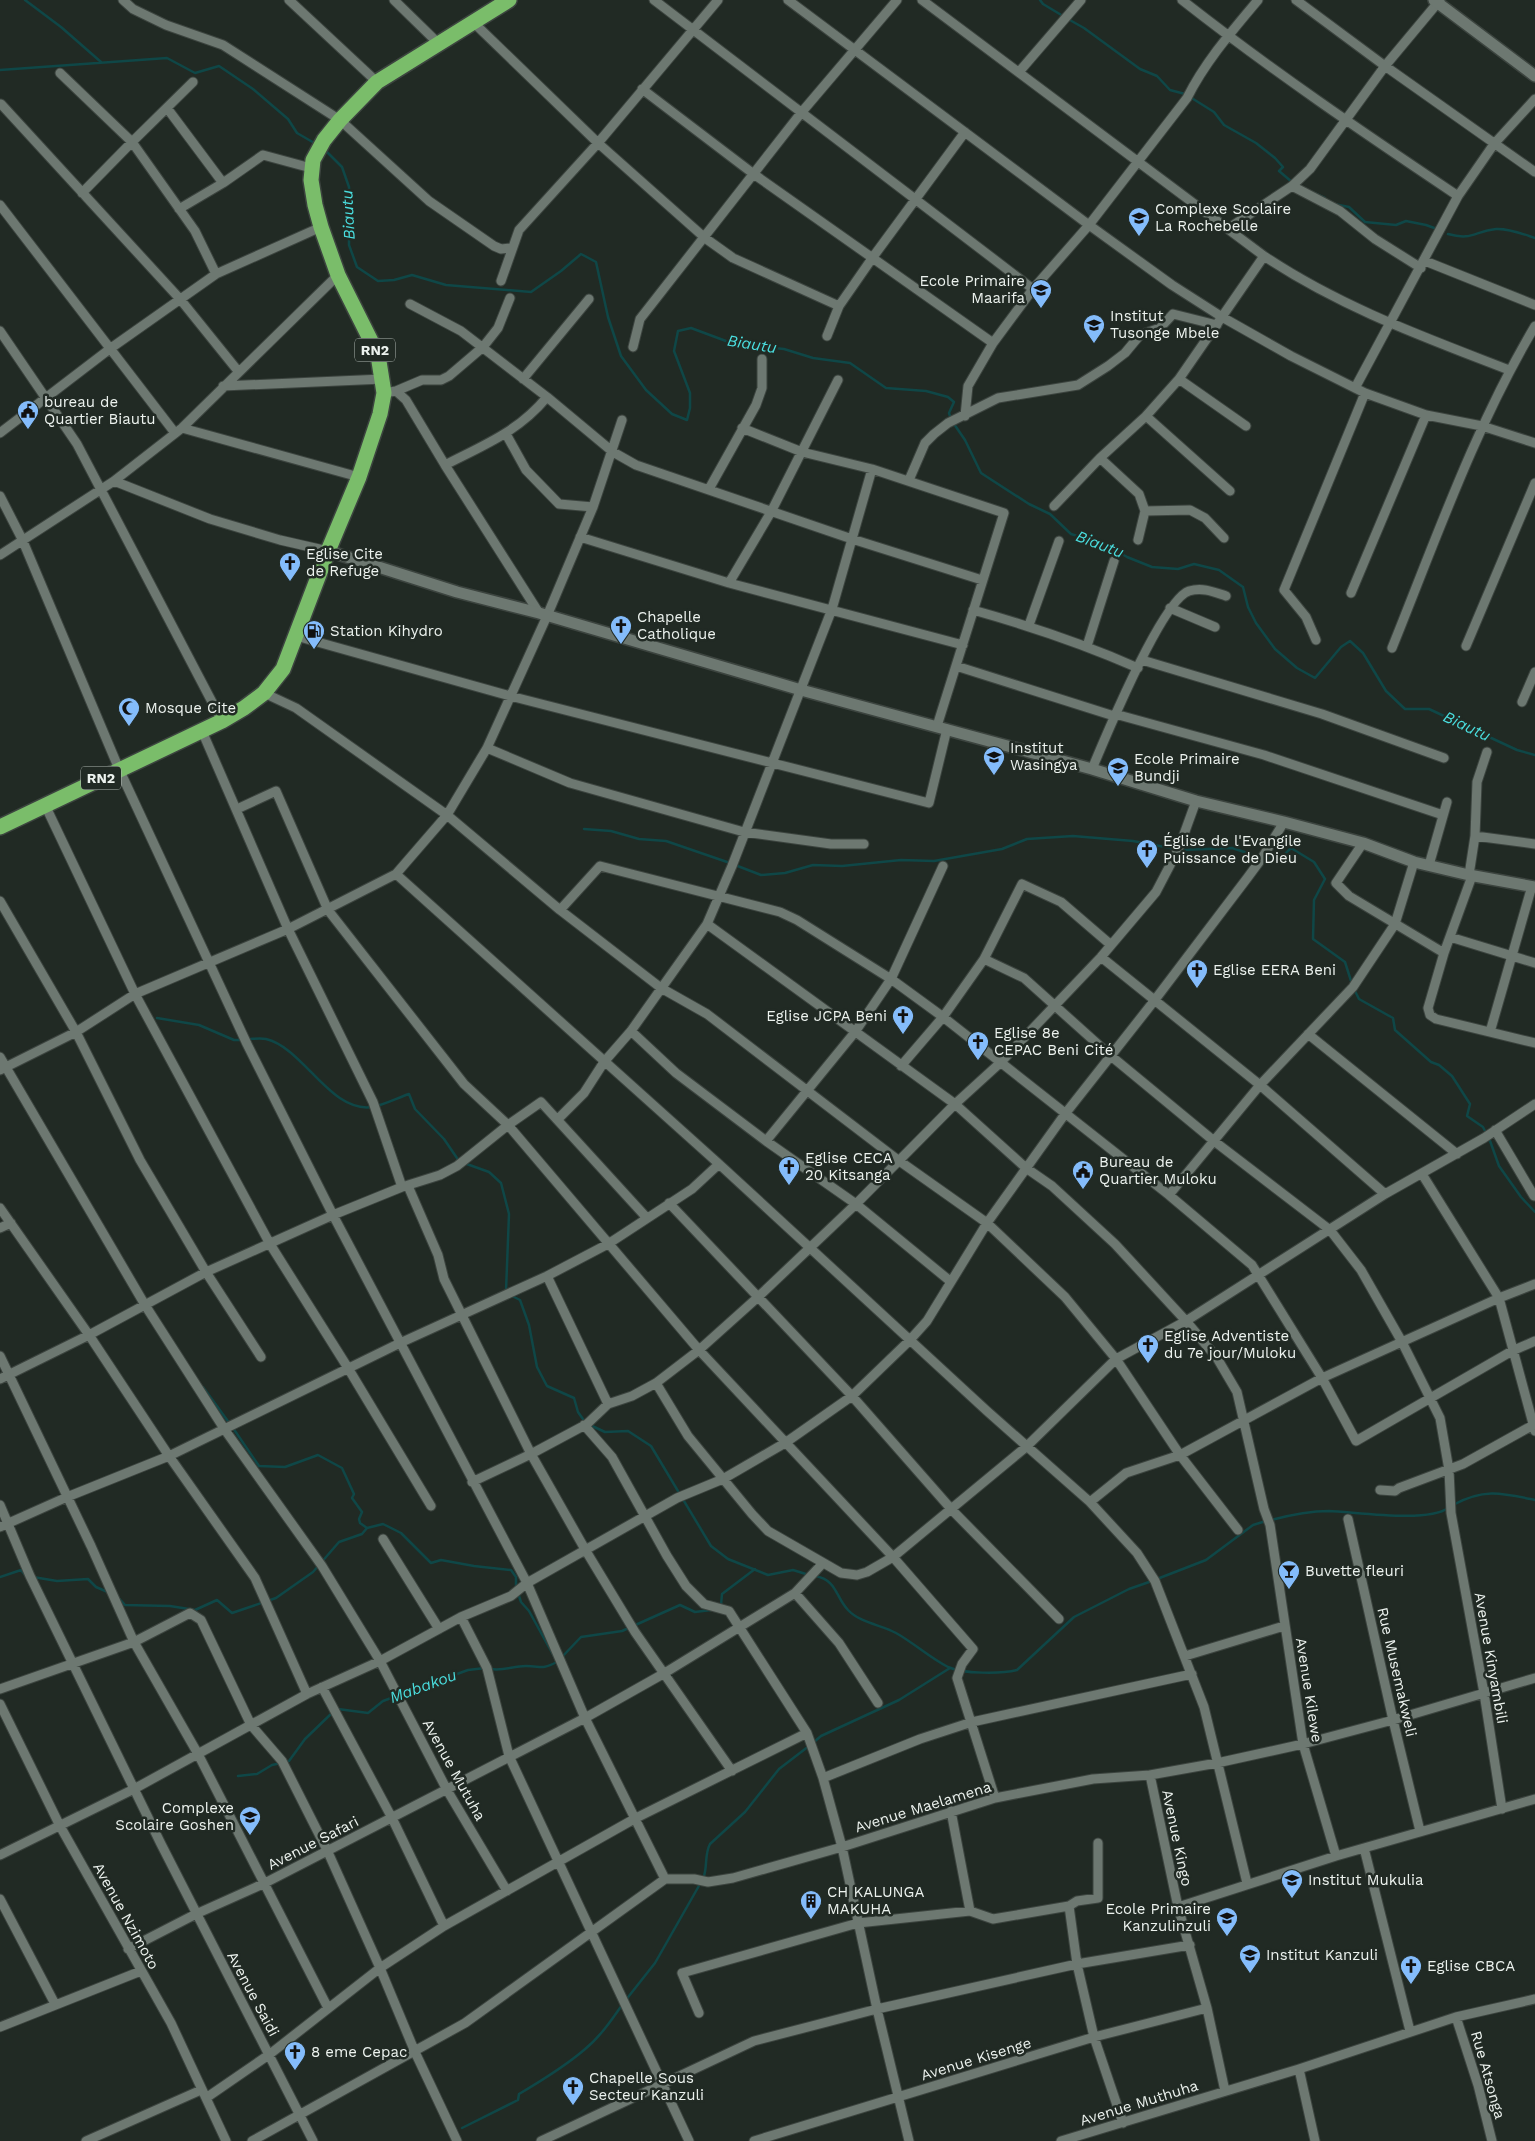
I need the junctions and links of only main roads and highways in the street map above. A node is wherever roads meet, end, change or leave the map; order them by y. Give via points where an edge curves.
1 (508, 0) edge
2 (0, 827) edge

1 - 2 highway, RN2 via 377,82 320,146 311,168 314,205 321,227 338,275 378,355 387,387 359,477 283,670 264,693 222,721

